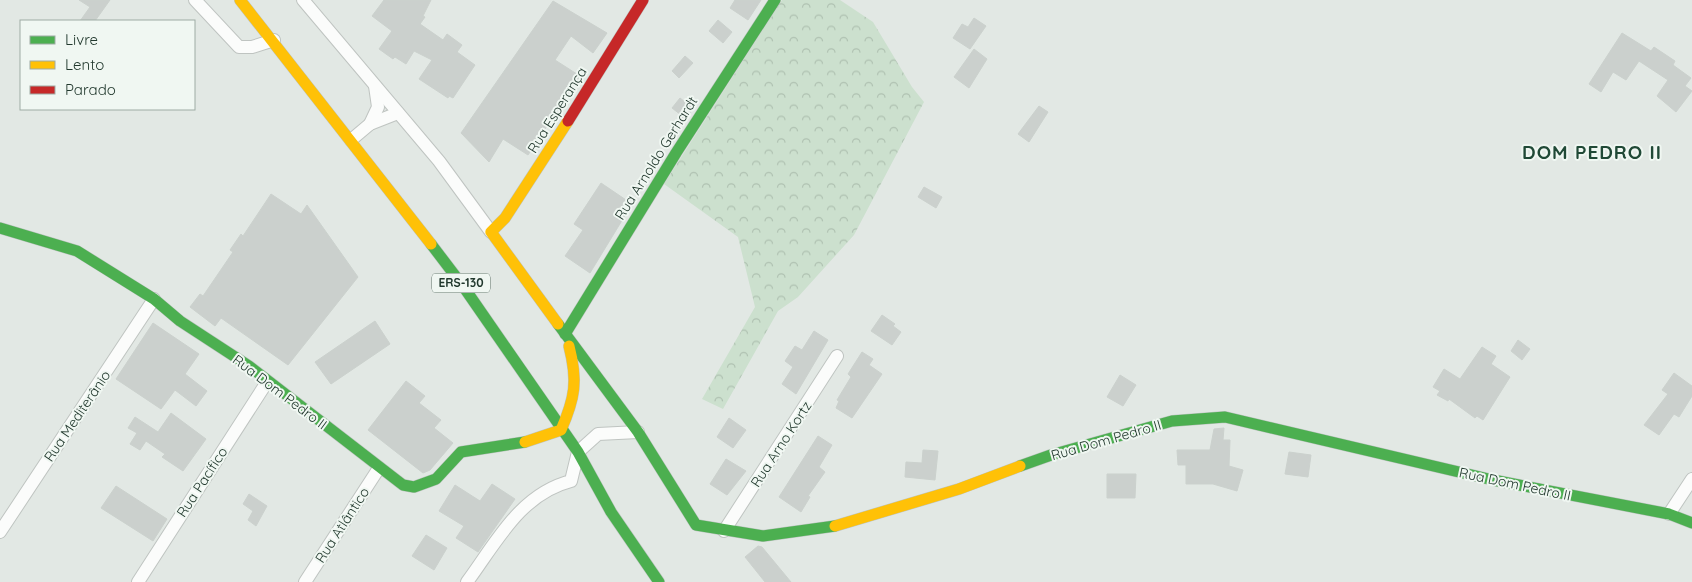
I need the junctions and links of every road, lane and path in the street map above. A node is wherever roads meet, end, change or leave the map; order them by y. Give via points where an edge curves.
1 (195, 0) edge
2 (240, 0) edge
3 (302, 0) edge
4 (643, 0) edge
5 (775, 0) edge
6 (274, 40) junction
7 (375, 86) junction
8 (398, 113) junction
9 (370, 124) junction
10 (352, 140) junction
11 (0, 228) edge
12 (491, 232) junction
13 (154, 299) junction
14 (565, 334) junction
15 (838, 356) dead end
16 (267, 382) junction
17 (561, 430) junction
18 (638, 432) junction
19 (578, 452) junction
20 (379, 468) junction
21 (1692, 479) edge
22 (1669, 514) junction
23 (1692, 523) edge
24 (724, 531) junction
25 (0, 532) edge
26 (138, 582) edge
27 (305, 582) edge
28 (467, 582) edge
29 (659, 582) edge

1 - 6 street via 239,47 252,47
2 - 6 street, ERS-130
3 - 7 street
4 - 12 street, Rua Esperança via 554,144 505,218
5 - 14 street, Rua Arnoldo Gerhardt via 655,186
6 - 10 street, ERS-130
7 - 8 street
7 - 9 street via 378,107
8 - 9 street
8 - 12 street via 439,161
9 - 10 street
10 - 17 street, ERS-130 via 463,286
11 - 13 street, Rua Dom Pedro II via 77,251
12 - 14 street, Rua Dom Pedro II
13 - 16 street, Rua Dom Pedro II
13 - 25 street, Rua Mediterânio
14 - 17 street via 577,375 572,405
14 - 18 street, Rua Dom Pedro II
15 - 24 street, Rua Arno Kortz
16 - 20 street, Rua Dom Pedro II
16 - 26 street, Rua Pacífico
17 - 19 street, ERS-130
17 - 20 street, Rua Dom Pedro II via 532,441 461,452 436,479 414,487 403,485
18 - 19 street via 598,434
18 - 24 street, Rua Dom Pedro II via 696,524
19 - 28 street via 570,481 543,491 524,505
19 - 29 street, ERS-130 via 611,512
20 - 27 street, Rua Atlântico
21 - 22 street
22 - 23 street, Rua Dom Pedro II
22 - 24 street, Rua Dom Pedro II via 1493,480 1225,417 1172,421 1051,455 959,489 844,525 764,536

